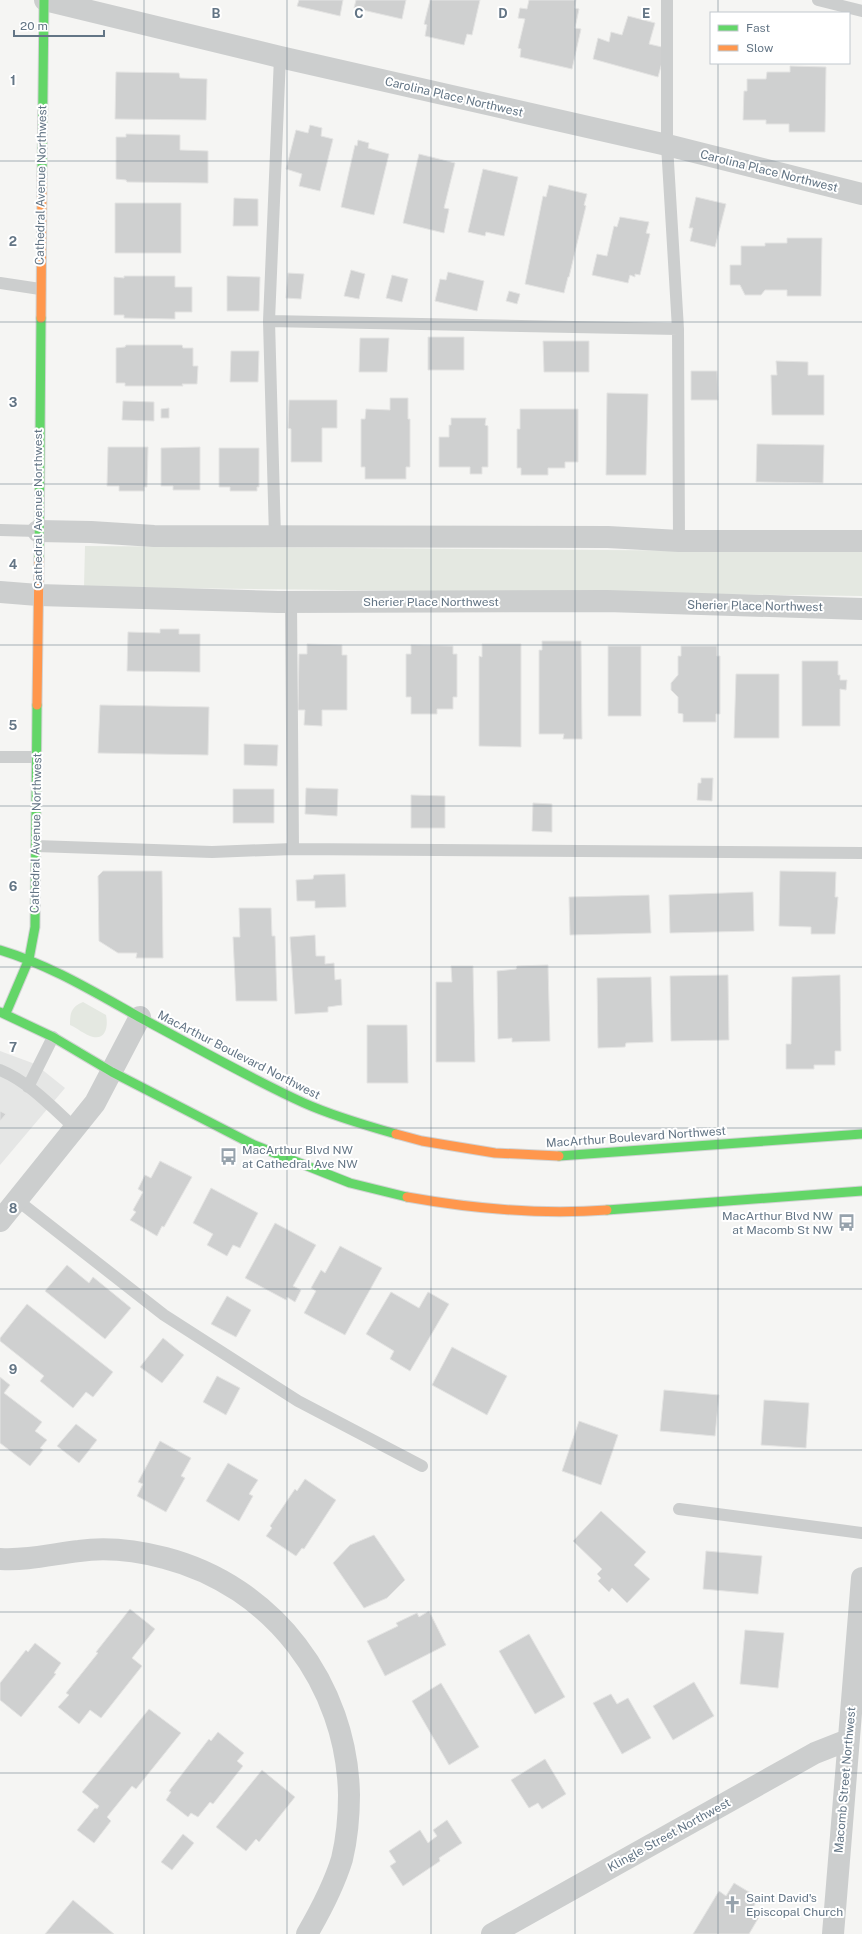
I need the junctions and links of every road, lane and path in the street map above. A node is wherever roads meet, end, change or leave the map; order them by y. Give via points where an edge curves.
1 (44, 0) edge
2 (667, 0) edge
3 (818, 0) edge
4 (862, 11) edge
5 (280, 57) junction
6 (667, 145) junction
7 (862, 194) edge
8 (0, 283) edge
9 (40, 289) junction
10 (268, 322) junction
11 (678, 329) junction
12 (0, 530) edge
13 (38, 531) junction
14 (275, 537) junction
15 (679, 541) junction
16 (862, 541) edge
17 (0, 592) edge
18 (38, 595) junction
19 (291, 602) junction
20 (862, 609) edge
21 (0, 757) edge
22 (36, 757) junction
23 (36, 846) junction
24 (293, 849) junction
25 (862, 853) edge
26 (0, 950) edge
27 (29, 959) junction
28 (3, 1012) edge
29 (140, 1017) junction
30 (53, 1038) junction
31 (0, 1070) edge
32 (112, 1072) junction
33 (28, 1087) junction
34 (75, 1128) junction
35 (862, 1134) edge
36 (862, 1191) edge
37 (7, 1208) edge
38 (422, 1466) dead end
39 (679, 1509) dead end
40 (862, 1533) edge
41 (0, 1559) edge
42 (862, 1578) edge
43 (848, 1740) junction
44 (307, 1934) edge
45 (492, 1934) edge
46 (833, 1934) edge

1 - 5 street, Carolina Place Northwest
1 - 9 main road, Cathedral Avenue Northwest
2 - 6 lane
3 - 4 lane
5 - 6 street, Carolina Place Northwest
5 - 10 lane
6 - 7 street, Carolina Place Northwest
6 - 11 lane
8 - 9 lane
9 - 13 main road, Cathedral Avenue Northwest
10 - 11 lane
10 - 14 lane
11 - 15 lane
12 - 13 lane
13 - 14 street via 154,536
13 - 18 main road, Cathedral Avenue Northwest
14 - 15 street via 608,537
15 - 16 street
17 - 18 street, Sherier Place Northwest
18 - 19 street, Sherier Place Northwest
18 - 22 main road, Cathedral Avenue Northwest
19 - 20 street, Sherier Place Northwest via 607,601
19 - 24 lane
21 - 22 lane
22 - 23 main road, Cathedral Avenue Northwest
23 - 24 lane via 212,852
23 - 27 main road, Cathedral Avenue Northwest via 35,927
24 - 25 lane
26 - 27 main road, MacArthur Boulevard Northwest
27 - 28 main road, Cathedral Avenue Northwest
27 - 29 main road, MacArthur Boulevard Northwest
28 - 30 main road
29 - 32 street
29 - 35 main road, MacArthur Boulevard Northwest via 282,1092 327,1112 398,1135 471,1150 570,1156
30 - 32 main road
30 - 33 lane
31 - 33 lane
32 - 34 street via 95,1103
32 - 36 main road via 252,1144 304,1166 350,1183 462,1207 570,1213
33 - 34 lane
34 - 37 street
37 - 38 lane via 164,1315 298,1401
39 - 40 lane
41 - 44 street via 22,1560 80,1550 144,1553 165,1558 205,1572 242,1593 275,1619 293,1639 321,1682 332,1706 343,1743 349,1781 347,1833 342,1858 328,1896
42 - 43 street, Macomb Street Northwest
43 - 45 street, Klingle Street Northwest via 815,1753
43 - 46 street, Macomb Street Northwest

